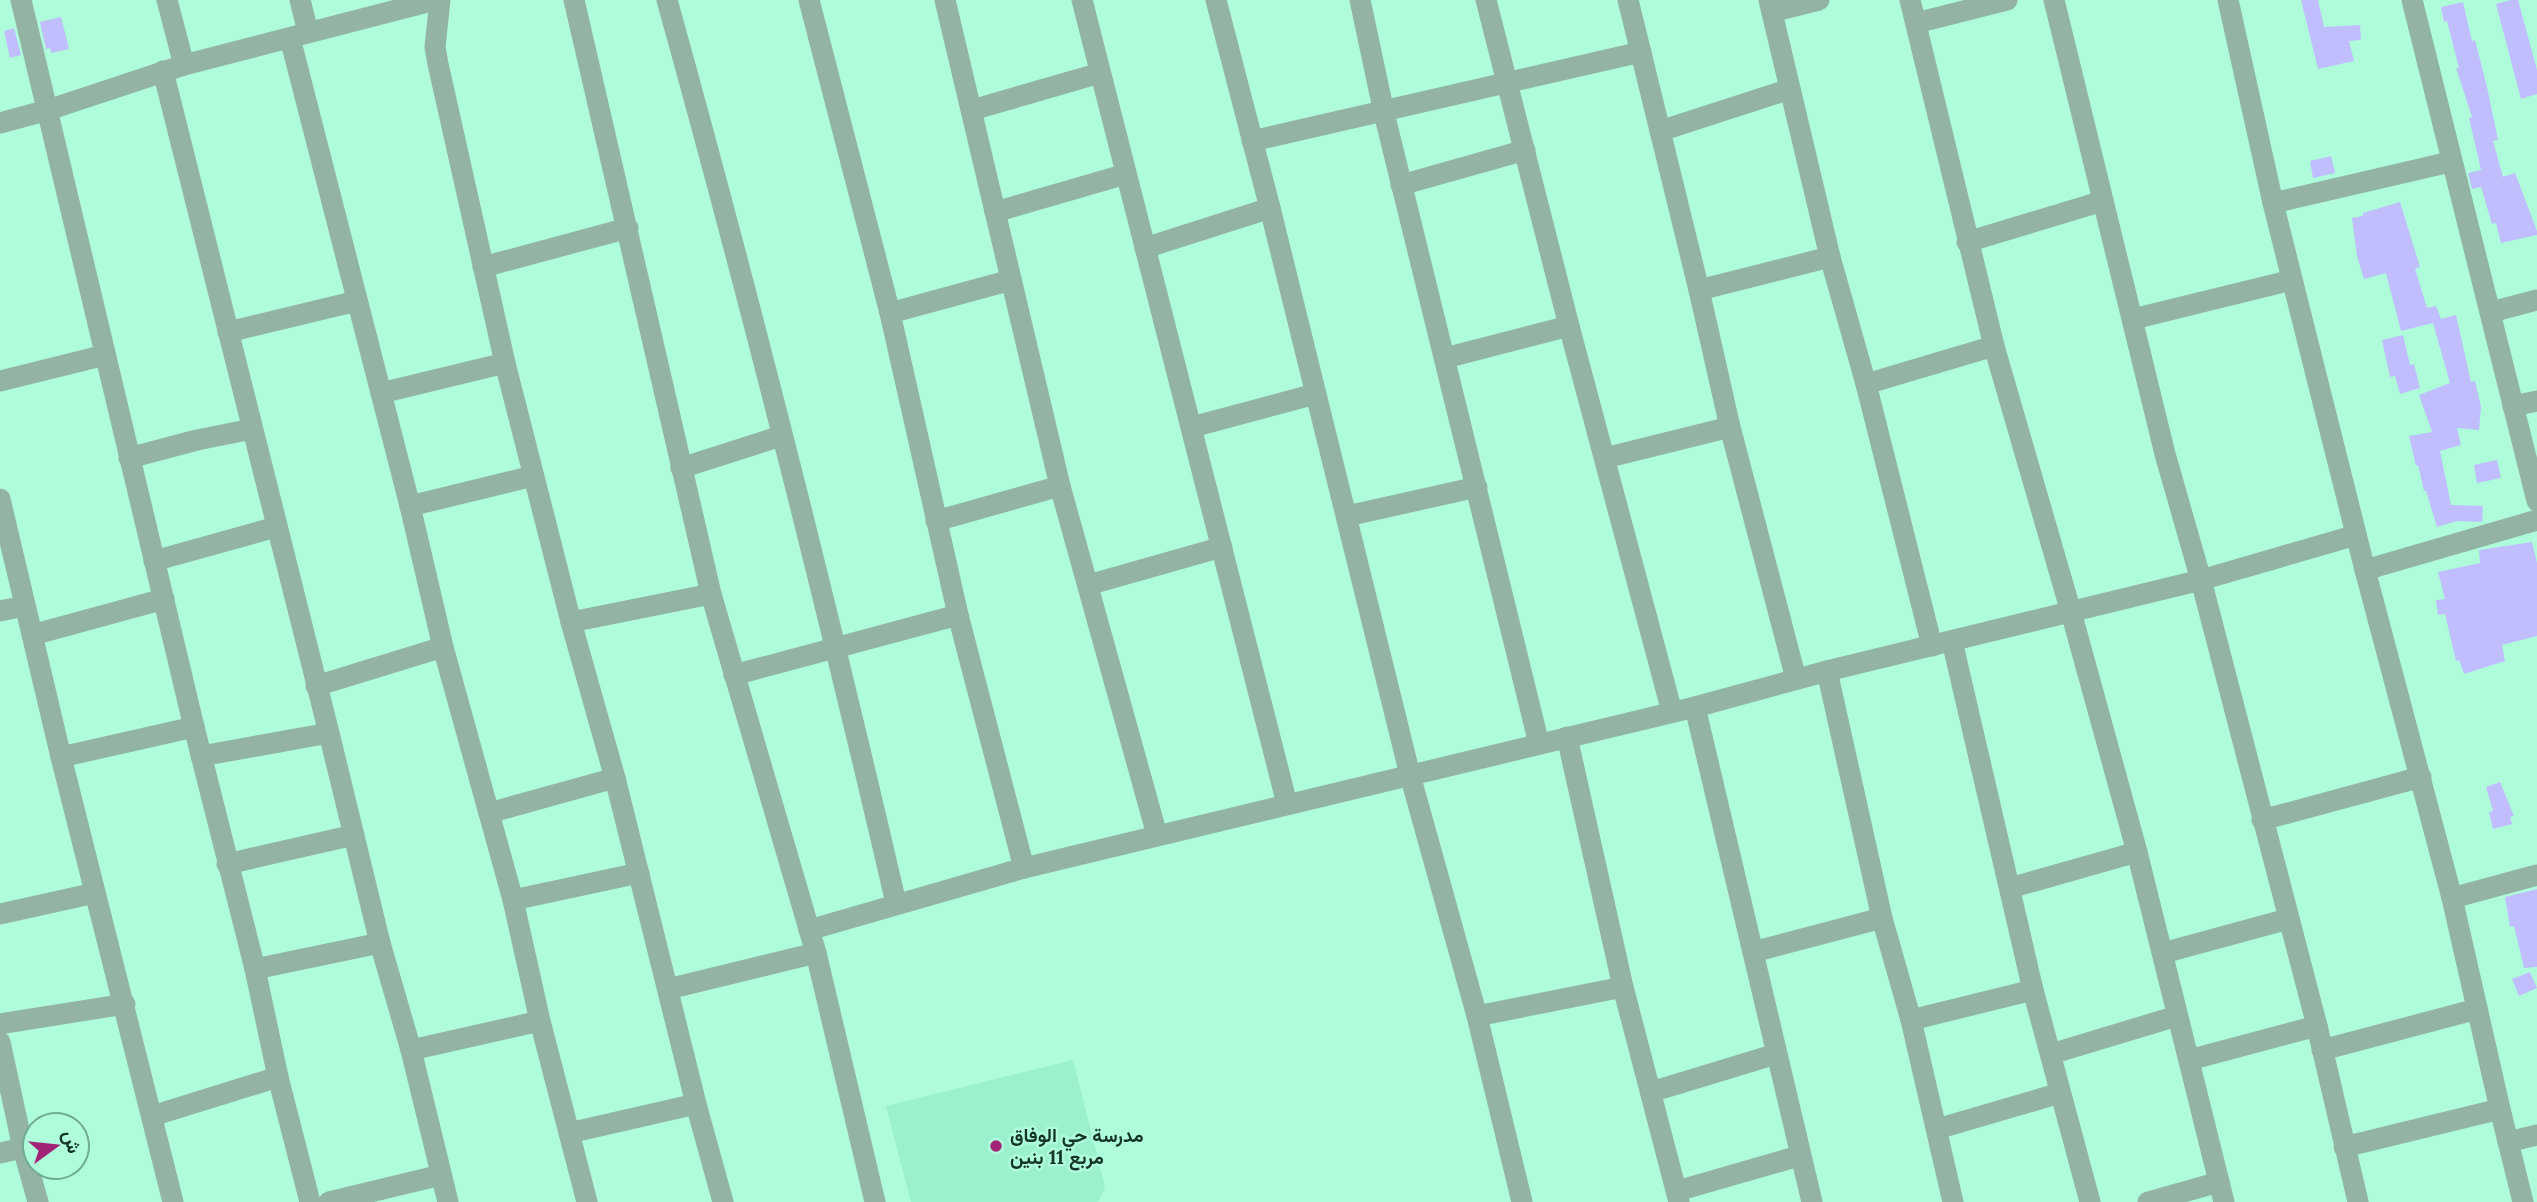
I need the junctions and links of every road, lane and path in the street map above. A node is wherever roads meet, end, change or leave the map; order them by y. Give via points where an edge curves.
1 (21, 0) edge
2 (167, 0) edge
3 (300, 0) edge
4 (438, 0) edge
5 (573, 0) edge
6 (667, 0) edge
7 (809, 0) edge
8 (944, 0) edge
9 (1082, 0) edge
10 (1216, 0) edge
11 (1360, 0) edge
12 (1486, 0) edge
13 (1628, 0) edge
14 (1819, 0) edge
15 (1910, 0) edge
16 (2007, 0) edge
17 (2054, 0) edge
18 (2228, 0) edge
19 (2415, 1) edge
20 (1771, 6) edge
21 (1916, 23) junction
22 (299, 35) junction
23 (1641, 52) junction
24 (184, 65) junction
25 (163, 71) junction
26 (1100, 73) junction
27 (1508, 83) junction
28 (1790, 89) junction
29 (48, 110) junction
30 (972, 110) junction
31 (1384, 113) junction
32 (0, 123) edge
33 (1660, 131) junction
34 (1252, 141) junction
35 (1525, 150) junction
36 (2450, 162) junction
37 (1126, 174) junction
38 (1401, 184) junction
39 (2103, 201) junction
40 (2273, 203) junction
41 (1270, 208) junction
42 (995, 212) junction
43 (628, 228) junction
44 (1967, 242) junction
45 (1145, 248) junction
46 (1830, 257) junction
47 (483, 267) junction
48 (1011, 280) junction
49 (2292, 280) junction
50 (1699, 290) junction
51 (2537, 300) edge
52 (357, 301) junction
53 (2491, 312) junction
54 (890, 313) junction
55 (2133, 319) junction
56 (1569, 326) junction
57 (229, 332) junction
58 (1994, 346) junction
59 (105, 355) junction
60 (1445, 358) junction
61 (505, 363) junction
62 (0, 381) edge
63 (1866, 384) junction
64 (382, 393) junction
65 (1315, 394) junction
66 (2537, 401) edge
67 (2513, 406) junction
68 (1192, 427) junction
69 (1730, 427) junction
70 (252, 429) junction
71 (782, 436) junction
72 (129, 458) junction
73 (1605, 458) junction
74 (681, 468) junction
75 (533, 476) junction
76 (1060, 486) junction
77 (1477, 487) junction
78 (0, 499) edge
79 (2537, 501) edge
80 (410, 506) junction
81 (1346, 516) junction
82 (2537, 520) edge
83 (936, 521) junction
84 (276, 527) junction
85 (2356, 535) junction
86 (1222, 547) junction
87 (154, 561) junction
88 (2365, 570) junction
89 (2202, 580) junction
90 (1088, 585) junction
91 (711, 594) junction
92 (164, 599) junction
93 (25, 606) junction
94 (0, 611) edge
95 (2071, 612) junction
96 (958, 615) junction
97 (572, 622) junction
98 (32, 635) junction
99 (1942, 644) junction
100 (836, 646) junction
101 (443, 647) junction
102 (1827, 671) junction
103 (734, 675) junction
104 (1796, 679) junction
105 (316, 685) junction
106 (1695, 707) junction
107 (1672, 712) junction
108 (194, 727) junction
109 (329, 733) junction
110 (1567, 737) junction
111 (1538, 744) junction
112 (201, 756) junction
113 (61, 757) junction
114 (1410, 775) junction
115 (2421, 777) junction
116 (615, 778) junction
117 (1287, 804) junction
118 (489, 813) junction
119 (2262, 820) junction
120 (354, 835) junction
121 (1157, 835) junction
122 (2137, 852) junction
123 (228, 864) junction
124 (1024, 868) junction
125 (639, 873) junction
126 (2537, 875) edge
127 (2010, 888) junction
128 (95, 893) junction
129 (2452, 898) junction
130 (513, 900) junction
131 (896, 904) junction
132 (0, 914) edge
133 (1882, 918) junction
134 (2288, 919) junction
135 (809, 930) junction
136 (380, 943) junction
137 (1753, 952) junction
138 (816, 953) junction
139 (2163, 953) junction
140 (255, 968) junction
141 (1623, 987) junction
142 (668, 989) junction
143 (2033, 990) junction
144 (125, 1004) junction
145 (2477, 1009) junction
146 (1477, 1016) junction
147 (2178, 1016) junction
148 (1911, 1020) junction
149 (540, 1021) junction
150 (0, 1024) edge
151 (2317, 1026) junction
152 (0, 1042) edge
153 (411, 1050) junction
154 (2322, 1050) junction
155 (1776, 1054) junction
156 (2051, 1054) junction
157 (2189, 1060) junction
158 (278, 1077) junction
159 (1651, 1091) junction
160 (2060, 1093) junction
161 (696, 1104) junction
162 (2500, 1109) junction
163 (152, 1116) junction
164 (1937, 1129) junction
165 (569, 1133) junction
166 (2537, 1135) edge
167 (21, 1139) edge
168 (2508, 1142) junction
169 (2344, 1147) junction
170 (21, 1148) edge
171 (0, 1153) edge
172 (1799, 1156) junction
173 (441, 1175) junction
174 (32, 1181) edge
175 (2222, 1192) edge
176 (1678, 1197) edge
177 (38, 1202) edge
178 (173, 1202) edge
179 (310, 1202) edge
180 (329, 1202) edge
181 (448, 1202) edge
182 (587, 1202) edge
183 (723, 1202) edge
184 (875, 1202) edge
185 (1521, 1202) edge
186 (1812, 1202) edge
187 (1953, 1202) edge
188 (2090, 1202) edge
189 (2148, 1202) edge
190 (2358, 1202) edge
191 (2523, 1202) edge

1 - 29 street
2 - 24 street
3 - 22 street
4 - 22 street
4 - 47 street via 437,55
5 - 43 street
6 - 71 street
7 - 54 street
8 - 30 street
9 - 26 street
10 - 34 street
11 - 31 street
12 - 27 street
13 - 23 street
14 - 20 street
15 - 21 street
16 - 21 street
17 - 39 street
18 - 40 street
19 - 36 street
20 - 28 street
21 - 44 street
22 - 24 street
22 - 52 street
23 - 27 street
23 - 33 street
24 - 25 street
25 - 29 street
25 - 57 street
26 - 30 street
26 - 37 street
27 - 31 street
27 - 35 street
28 - 33 street
28 - 46 street
29 - 32 street
29 - 59 street
30 - 42 street
31 - 34 street
31 - 38 street
33 - 50 street
34 - 41 street
35 - 38 street
35 - 56 street
36 - 40 street
36 - 53 street
37 - 42 street
37 - 45 street
38 - 60 street
39 - 44 street
39 - 55 street
40 - 49 street
41 - 45 street
41 - 65 street
42 - 48 street
43 - 47 street
43 - 74 street
44 - 58 street
45 - 68 street
46 - 50 street
46 - 63 street
47 - 61 street
48 - 54 street
48 - 76 street
49 - 55 street
49 - 85 street
50 - 69 street
51 - 53 street
52 - 57 street
52 - 64 street
53 - 67 street
54 - 83 street
55 - 89 street via 2165,454
56 - 60 street
56 - 73 street
57 - 70 street
58 - 63 street
58 - 95 street
59 - 62 street
59 - 72 street
60 - 77 street
61 - 64 street
61 - 75 street
63 - 99 street
64 - 80 street
65 - 68 street
65 - 81 street
66 - 67 street
67 - 79 street
68 - 86 street
69 - 73 street
69 - 104 street
70 - 72 street
70 - 84 street
71 - 74 street
71 - 100 street
72 - 87 street
73 - 107 street
74 - 91 street
75 - 80 street
75 - 97 street
76 - 83 street
76 - 90 street
77 - 81 street
77 - 111 street
78 - 93 street
80 - 101 street
81 - 114 street
82 - 88 street
83 - 96 street
84 - 87 street
84 - 105 street
85 - 88 street
85 - 89 street
86 - 90 street
86 - 117 street
87 - 92 street
88 - 115 street
89 - 95 street
89 - 119 street
90 - 121 street
91 - 97 street
91 - 103 street
92 - 98 street
92 - 108 street
93 - 94 street
93 - 98 street
95 - 99 street
95 - 122 street
96 - 100 street
96 - 124 street
97 - 116 street
98 - 113 street
99 - 102 street
99 - 127 street
100 - 103 street
100 - 131 street
101 - 105 street
101 - 118 street
102 - 104 street
102 - 133 street
103 - 135 street
104 - 106 street
105 - 109 street
106 - 107 street
106 - 137 street
107 - 110 street
108 - 112 street
108 - 113 street
109 - 112 street
109 - 120 street
110 - 111 street
110 - 141 street
111 - 114 street
112 - 123 street
113 - 128 street
114 - 117 street
114 - 146 street
115 - 119 street
115 - 129 street
116 - 118 street
116 - 125 street
117 - 121 street
118 - 130 street
119 - 134 street
120 - 123 street
120 - 136 street
121 - 124 street
122 - 127 street
122 - 139 street
123 - 140 street
124 - 131 street
125 - 130 street
125 - 142 street
126 - 129 street
127 - 143 street
128 - 132 street
128 - 144 street
129 - 145 street
130 - 149 street
131 - 135 street
133 - 137 street
133 - 148 street
134 - 139 street
134 - 151 street
135 - 138 street
136 - 140 street
136 - 153 street
137 - 155 street
138 - 142 street
138 - 184 street
139 - 147 street
140 - 158 street
141 - 146 street
141 - 159 street
142 - 161 street
143 - 148 street
143 - 156 street
144 - 150 street
144 - 163 street
145 - 154 street
145 - 162 street
146 - 185 street
147 - 156 street
147 - 157 street
148 - 164 street
149 - 153 street
149 - 165 street
151 - 154 street
151 - 157 street
152 - 167 street
153 - 173 street
154 - 169 street
155 - 159 street
155 - 172 street
156 - 160 street
157 - 175 street
158 - 163 street
158 - 179 street
159 - 176 street
160 - 164 street
160 - 188 street
161 - 165 street
161 - 183 street
162 - 168 street
162 - 169 street
163 - 178 street
164 - 187 street
165 - 182 street
166 - 168 street
168 - 191 street
169 - 190 street
170 - 171 street
172 - 176 street
172 - 186 street
173 - 180 street
173 - 181 street
174 - 177 street
175 - 189 street

